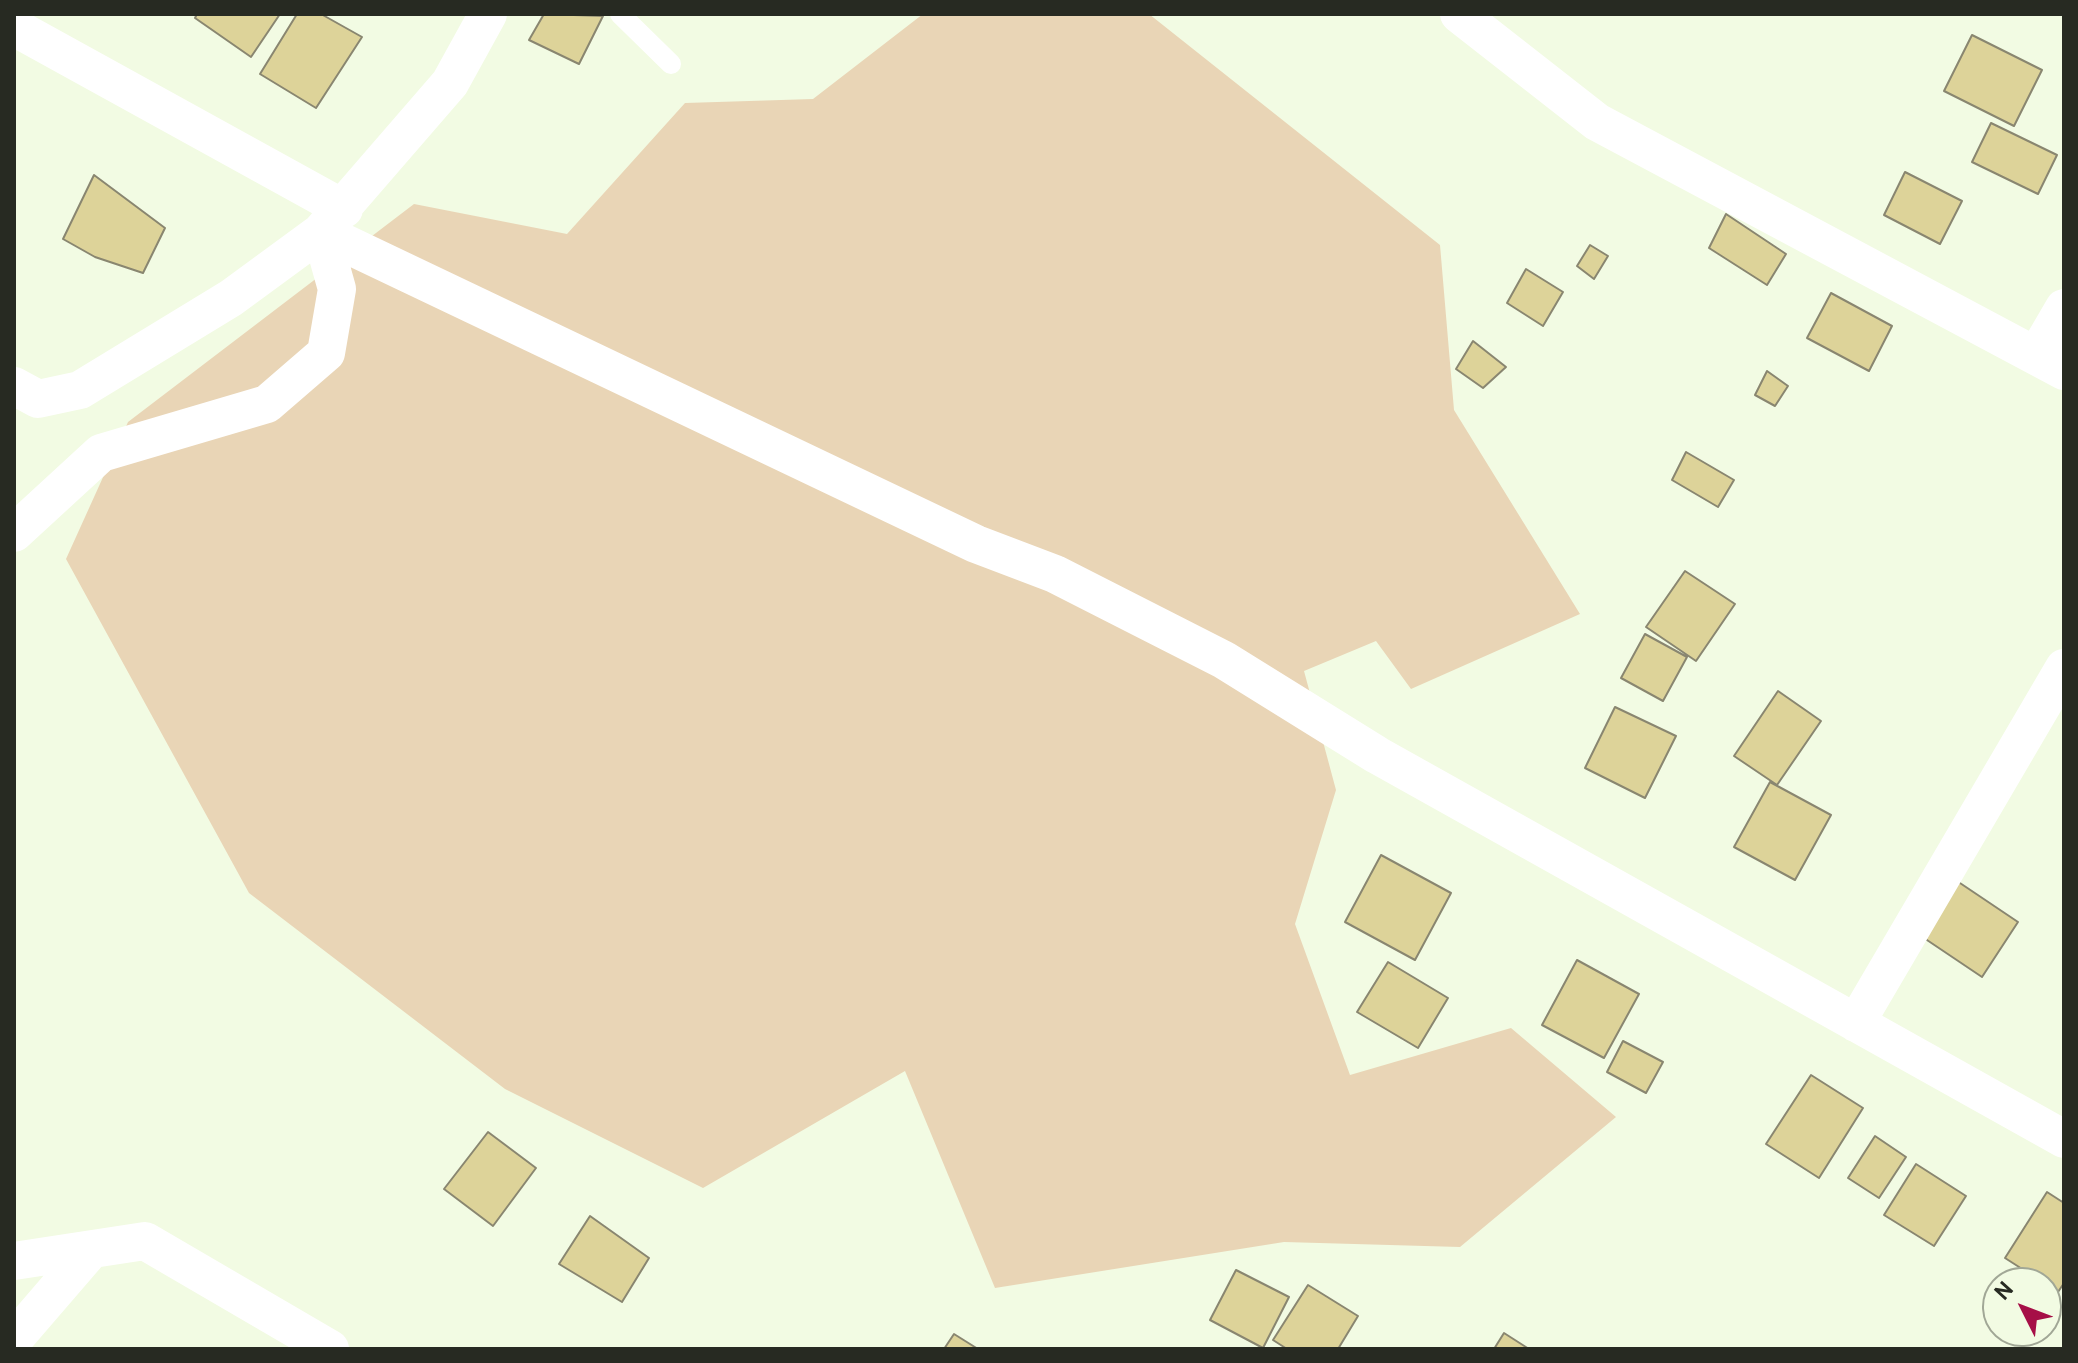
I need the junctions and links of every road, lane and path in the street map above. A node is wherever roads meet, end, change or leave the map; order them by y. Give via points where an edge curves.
1 (488, 14) edge
2 (620, 14) edge
3 (1459, 14) edge
4 (14, 27) edge
5 (671, 64) dead end
6 (333, 220) junction
7 (2064, 308) edge
8 (2050, 364) edge
9 (14, 386) edge
10 (14, 533) edge
11 (2064, 668) edge
12 (2053, 709) edge
13 (1856, 1023) junction
14 (2064, 1139) edge
15 (89, 1252) junction
16 (14, 1261) edge
17 (14, 1339) edge
18 (330, 1349) edge

1 - 6 street via 450,83
2 - 5 lane
3 - 8 street via 1597,122
4 - 6 street
6 - 9 street via 231,298 80,390 38,399
6 - 10 street via 337,289 326,353 267,404 101,453
6 - 13 street via 976,544 1055,574 1224,660 1363,747
7 - 8 street
11 - 12 street
12 - 13 street
13 - 14 street
15 - 16 street
15 - 17 street
15 - 18 street via 145,1241

